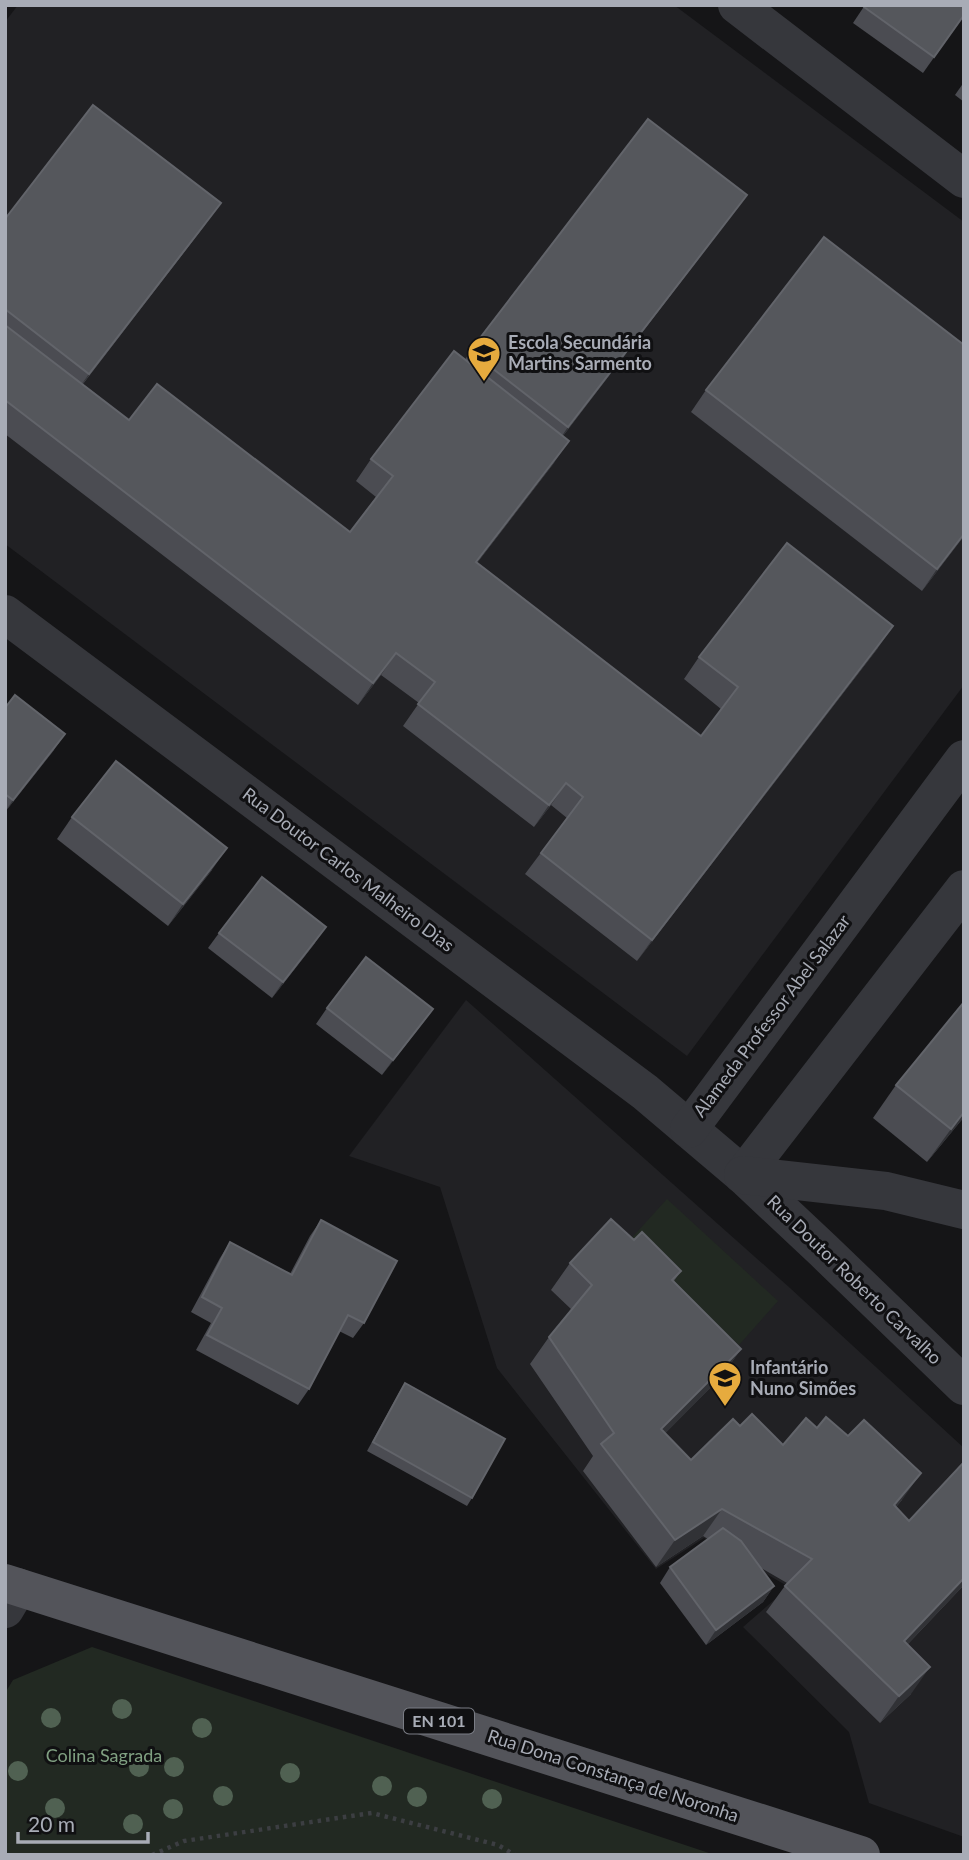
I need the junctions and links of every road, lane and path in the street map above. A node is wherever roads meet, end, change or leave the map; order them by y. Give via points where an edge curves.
1 (737, 5) edge
2 (964, 179) edge
3 (5, 614) edge
4 (964, 759) edge
5 (964, 889) edge
6 (689, 1129) junction
7 (743, 1175) junction
8 (964, 1210) edge
9 (964, 1386) edge
10 (10, 1593) edge
11 (152, 1855) edge
12 (515, 1855) edge
13 (861, 1855) edge

1 - 2 street
3 - 6 street, Rua Doutor Carlos Malheiro Dias
4 - 6 street, Alameda Professor Abel Salazar
5 - 7 street
6 - 7 street, Alameda Professor Abel Salazar
7 - 8 street via 886,1191
7 - 9 street, Rua Doutor Roberto Carvalho
10 - 13 main road, Rua Dona Constança de Noronha / EN 101
11 - 12 path via 184,1841 372,1813 498,1845

